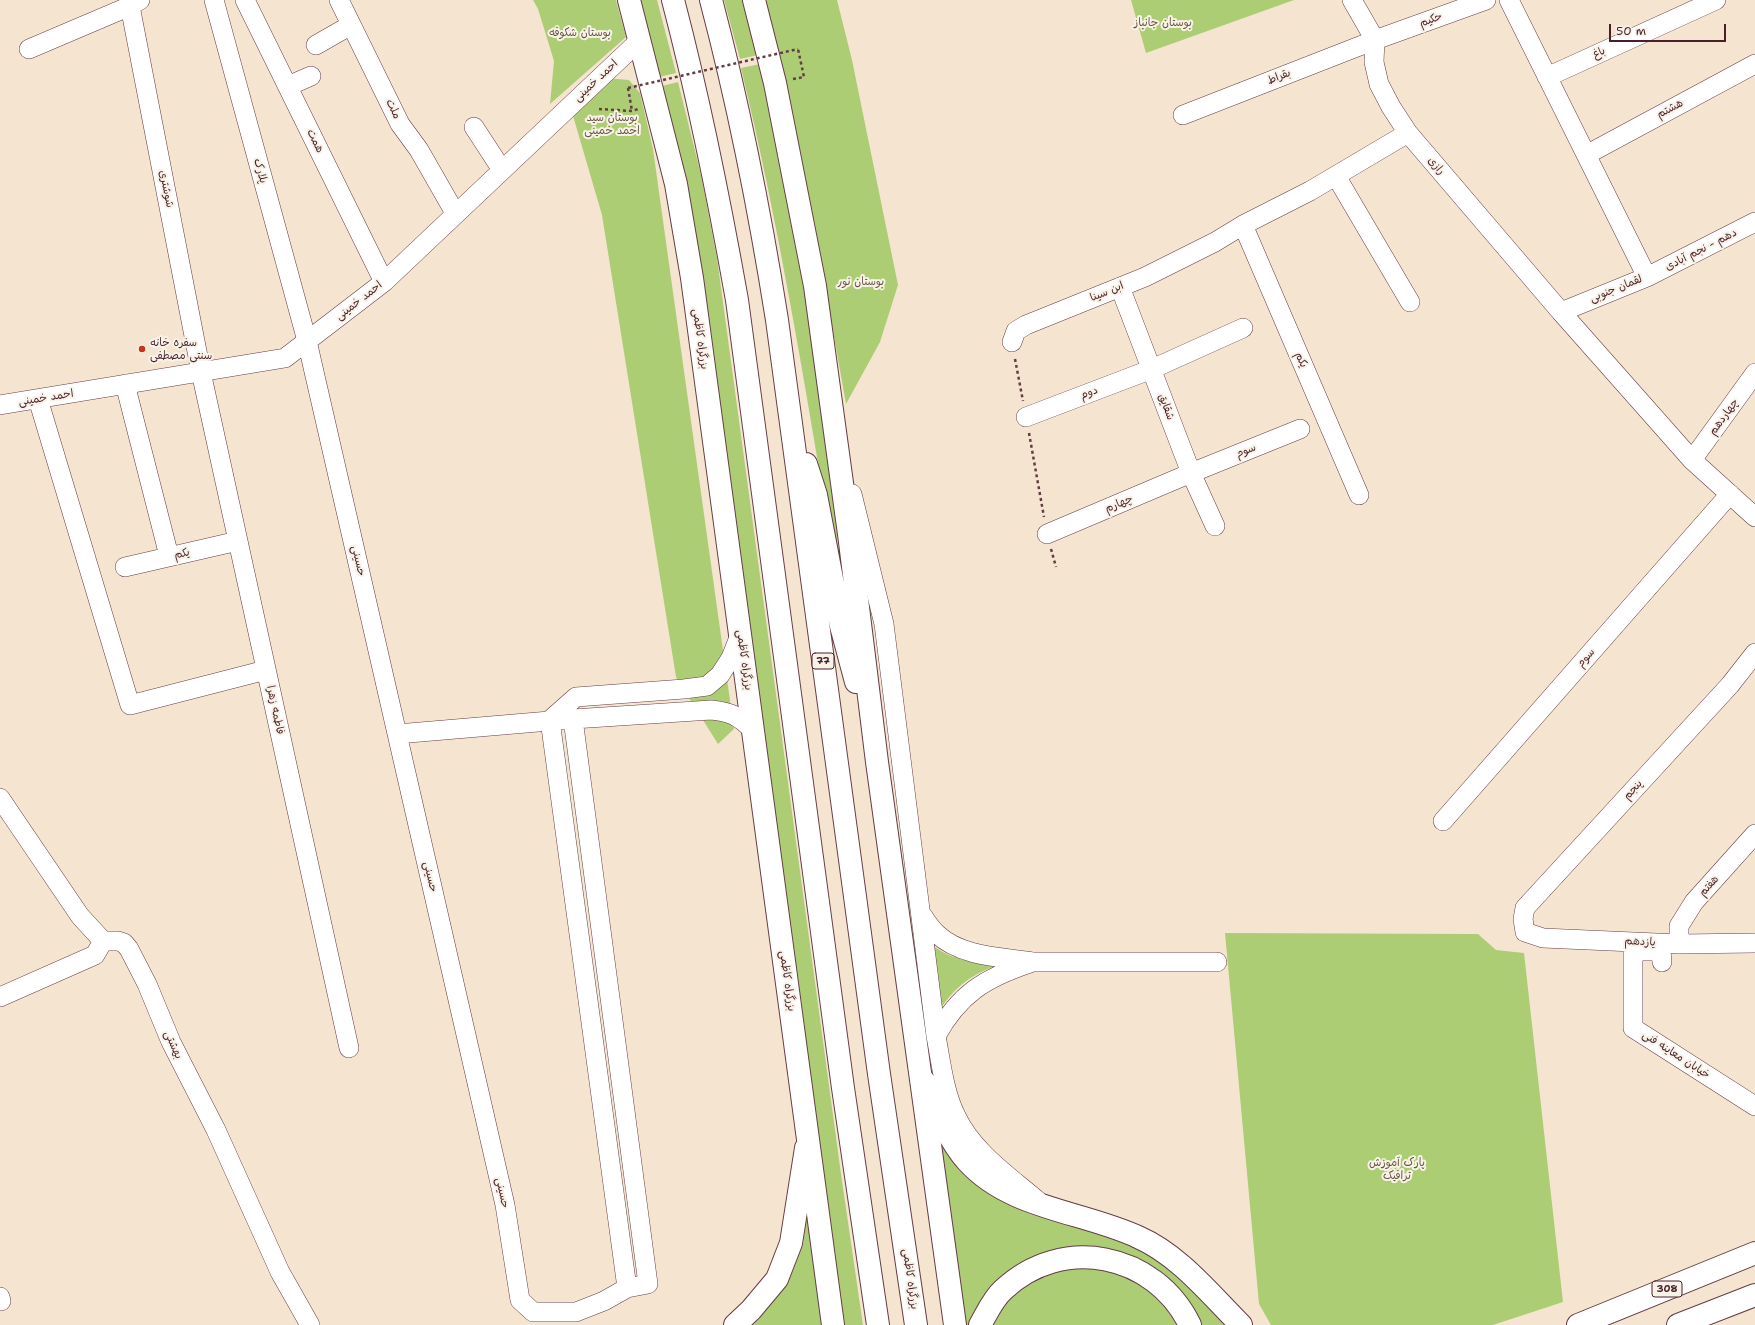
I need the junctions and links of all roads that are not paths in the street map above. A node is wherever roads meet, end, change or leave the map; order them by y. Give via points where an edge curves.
1 (214, 0) edge
2 (245, 0) edge
3 (339, 0) edge
4 (628, 0) edge
5 (673, 0) edge
6 (711, 0) edge
7 (754, 0) edge
8 (1352, 0) edge
9 (1486, 0) edge
10 (1509, 0) edge
11 (1716, 0) edge
12 (135, 3) edge
13 (352, 25) junction
14 (1375, 40) junction
15 (639, 41) junction
16 (316, 45) dead end
17 (29, 49) dead end
18 (1755, 64) edge
19 (311, 76) dead end
20 (1547, 77) junction
21 (288, 86) junction
22 (1183, 115) dead end
23 (474, 127) dead end
24 (1408, 133) junction
25 (1586, 155) junction
26 (502, 170) junction
27 (1336, 176) junction
28 (455, 213) junction
29 (1755, 222) edge
30 (1243, 225) junction
31 (1647, 277) junction
32 (384, 282) junction
33 (1120, 287) junction
34 (1410, 302) dead end
35 (1561, 312) junction
36 (1243, 328) dead end
37 (307, 341) junction
38 (1012, 342) road end
39 (1152, 369) junction
40 (201, 372) junction
41 (1755, 374) edge
42 (125, 384) junction
43 (38, 399) junction
44 (0, 405) edge
45 (831, 406) junction
46 (790, 417) junction
47 (1026, 417) road end
48 (1300, 429) dead end
49 (1692, 460) junction
50 (1191, 473) junction
51 (1730, 494) junction
52 (1359, 495) dead end
53 (1755, 517) edge
54 (1215, 526) dead end
55 (1047, 534) road end
56 (238, 541) junction
57 (169, 556) junction
58 (125, 567) dead end
59 (740, 635) junction
60 (1755, 653) edge
61 (266, 670) junction
62 (573, 719) junction
63 (550, 720) junction
64 (753, 730) junction
65 (397, 734) junction
66 (877, 762) junction
67 (0, 798) edge
68 (1443, 821) dead end
69 (1755, 834) edge
70 (922, 915) junction
71 (1525, 932) joint
72 (103, 941) junction
73 (1755, 943) edge
74 (1678, 944) junction
75 (1033, 962) junction
76 (1217, 962) dead end
77 (1662, 962) dead end
78 (0, 997) edge
79 (936, 1036) junction
80 (349, 1048) dead end
81 (921, 1075) junction
82 (1755, 1106) edge
83 (808, 1134) junction
84 (1046, 1207) junction
85 (1755, 1253) edge
86 (627, 1288) junction
87 (1755, 1295) edge
88 (310, 1325) edge
89 (735, 1325) edge
90 (833, 1325) edge
91 (878, 1325) edge
92 (916, 1325) edge
93 (955, 1325) edge
94 (980, 1325) edge
95 (1190, 1325) edge
96 (1241, 1325) edge
97 (1578, 1325) edge
98 (1678, 1325) edge

1 - 37 street, پلارک
2 - 21 street, همت
3 - 13 street, ملت
4 - 15 main road, بزرگراه کاظمی
5 - 91 main road via 694,79 721,207 736,300 843,1088
6 - 46 main road, بزرگراه کاظمی / 77 via 762,229
7 - 45 main road via 775,83 802,216
8 - 14 street
9 - 14 street, حکیم
10 - 20 street, لقمان جنوبی
11 - 20 street, باغ
12 - 17 street
12 - 40 street, شوشتری
13 - 16 street
13 - 28 street, ملت via 400,124 420,150
14 - 22 street, بقراط
14 - 24 street, رازی via 1374,62 1379,84
15 - 26 street, احمد خمینی
15 - 59 main road, بزرگراه کاظمی via 676,184 691,270
18 - 25 street, هشتم
19 - 21 street
20 - 25 street, لقمان جنوبی
21 - 32 street, همت
23 - 26 street
24 - 27 street, ابن سینا
24 - 35 street, رازی
25 - 31 street, لقمان جنوبی
26 - 28 street, احمد خمینی
27 - 30 street, ابن سینا
27 - 34 street
28 - 32 street, احمد خمینی
29 - 31 street, دهم - نجم آبادی
30 - 33 street, ابن سینا via 1201,249
30 - 52 street, یکم
31 - 35 street, لقمان جنوبی
32 - 37 street, احمد خمینی
33 - 38 street, ابن سینا via 1026,325 1016,331
33 - 39 street, شقایق
35 - 49 street
36 - 39 street
37 - 40 street, احمد خمینی via 285,358
37 - 65 street, حسینی
39 - 47 street, دوم
39 - 50 street, شقایق
40 - 42 street, احمد خمینی
40 - 56 street, فاطمه زهرا
41 - 49 street, چهاردهم
42 - 43 street, احمد خمینی
42 - 57 street
43 - 44 street, احمد خمینی
43 - 61 street via 130,705
45 - 66 main road
45 - 70 street via 884,624
46 - 66 main road via 816,495 841,626
46 - 92 main road, بزرگراه کاظمی / 77 via 879,1074
48 - 50 street, سوم
49 - 51 street
50 - 54 street, شقایق
50 - 55 street, چهارم
51 - 53 street
51 - 68 street, سوم
56 - 57 street, یکم
56 - 61 street, فاطمه زهرا
57 - 58 street, یکم
59 - 63 street via 728,663 720,675 707,686 576,697
59 - 64 main road, بزرگراه کاظمی
60 - 71 street, پنجم via 1730,684 1525,908
61 - 80 street, فاطمه زهرا
62 - 63 street
62 - 64 street via 712,710 728,712 740,718
62 - 86 street, حسینی via 648,1284
63 - 65 street
63 - 86 street
64 - 83 main road, بزرگراه کاظمی
65 - 86 street, حسینی via 505,1204 520,1300 533,1312 576,1312
66 - 81 main road
67 - 72 street via 80,916
69 - 74 street, هفتم via 1694,902 1679,926
70 - 75 street via 936,934 950,944 987,955
70 - 79 street
71 - 74 street, یازدهم via 1543,938
72 - 78 street via 95,955
72 - 88 street, بهشتی via 118,941 129,949 171,1042 216,1130 280,1272
73 - 74 street, یازدهم
75 - 76 street
75 - 79 street via 1009,970 986,982 964,998 948,1015
77 - 82 street, خیابان معاینه فنی via 1661,951 1633,951 1633,1028
79 - 84 street via 945,1084 956,1116 975,1146
81 - 84 main road via 949,1135 966,1160 980,1174 1003,1189
81 - 93 main road
83 - 89 main road via 791,1242 777,1279
83 - 90 main road, بزرگراه کاظمی
84 - 96 main road via 1138,1237 1170,1255
85 - 97 main road, 308
87 - 98 main road
94 - 95 main road via 1003,1290 1023,1274 1057,1259 1096,1257 1129,1265 1155,1280 1178,1303

